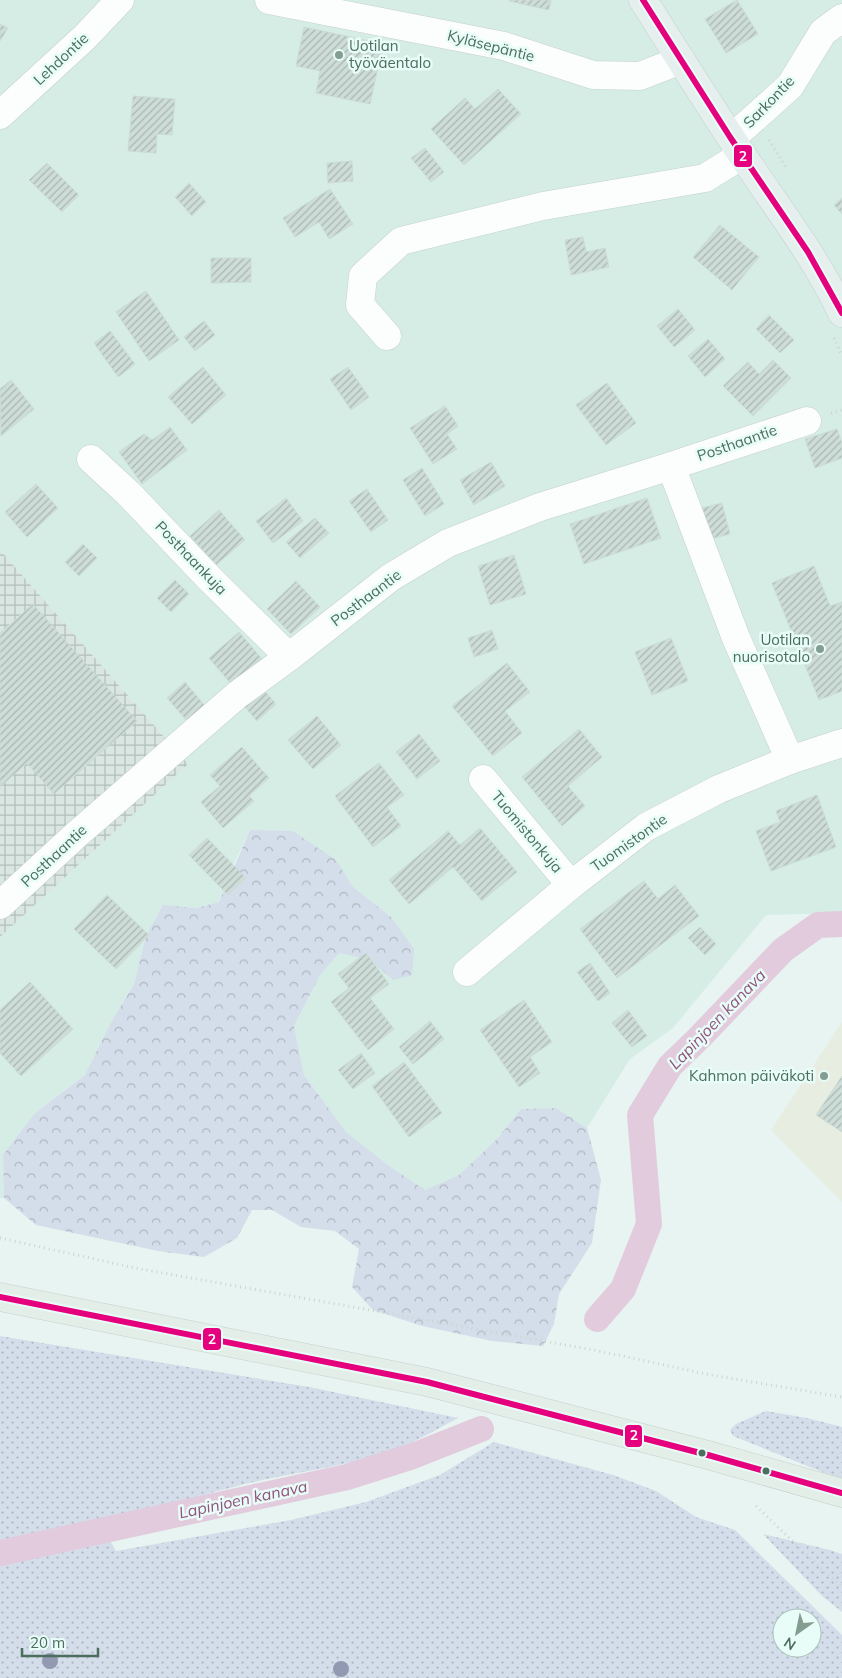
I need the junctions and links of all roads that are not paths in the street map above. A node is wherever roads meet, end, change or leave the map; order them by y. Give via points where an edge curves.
1 (120, 0) edge
2 (269, 0) edge
3 (643, 0) edge
4 (842, 18) edge
5 (681, 60) junction
6 (0, 115) edge
7 (737, 147) junction
8 (842, 313) edge
9 (387, 336) dead end
10 (807, 421) dead end
11 (91, 459) dead end
12 (671, 466) junction
13 (289, 657) junction
14 (842, 744) edge
15 (790, 760) junction
16 (483, 779) dead end
17 (572, 885) junction
18 (0, 905) edge
19 (467, 972) dead end
20 (0, 1297) edge
21 (842, 1493) edge

1 - 6 street, Lehdontie
2 - 5 street, Kyläsepäntie via 504,46 593,75 640,76
3 - 5 main road
4 - 7 street, Sarkontie via 823,32 790,86
5 - 7 main road
7 - 8 main road via 789,222
7 - 9 street, Sarkontie via 705,178 542,206 401,241 363,276 360,305
10 - 12 street, Posthaantie
11 - 13 street, Posthaankuja
12 - 13 street, Posthaantie via 540,507 448,542 391,577
12 - 15 street via 736,638
13 - 18 street, Posthaantie via 230,702
14 - 15 street, Tuomistontie
15 - 17 street, Tuomistontie via 697,799 646,827
16 - 17 street, Tuomistonkuja
17 - 19 street, Tuomistontie
20 - 21 highway via 427,1382

